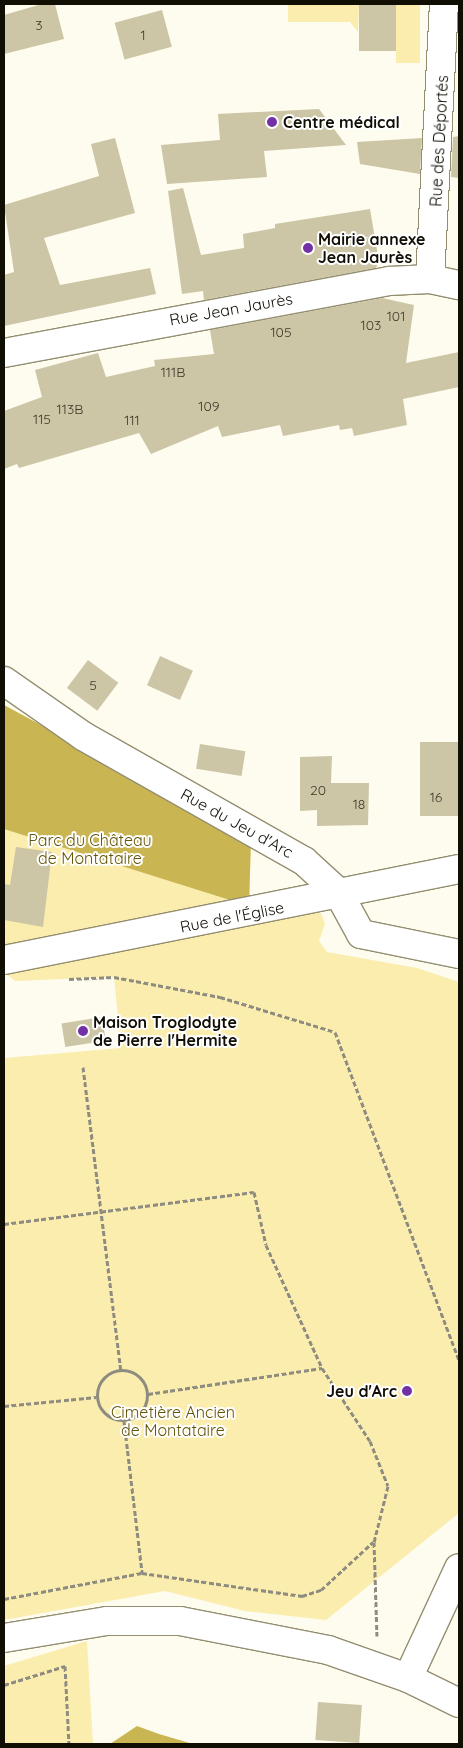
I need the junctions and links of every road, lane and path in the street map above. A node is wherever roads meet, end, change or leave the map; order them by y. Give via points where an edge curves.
1 (444, 4) edge
2 (430, 279) junction
3 (459, 285) edge
4 (4, 353) edge
5 (4, 681) edge
6 (459, 869) edge
7 (338, 892) junction
8 (459, 954) edge
9 (4, 960) edge
10 (64, 979) dead end
11 (84, 1067) dead end
12 (102, 1214) junction
13 (4, 1224) edge
14 (459, 1362) edge
15 (322, 1368) junction
16 (121, 1370) junction
17 (148, 1394) junction
18 (97, 1397) junction
19 (4, 1406) edge
20 (124, 1421) junction
21 (374, 1542) junction
22 (459, 1568) edge
23 (142, 1573) junction
24 (4, 1599) edge
25 (4, 1638) edge
26 (378, 1667) junction
27 (408, 1678) junction
28 (4, 1685) edge
29 (459, 1702) edge
30 (70, 1744) edge

1 - 2 street, Rue des Déportés
2 - 3 street, Rue Jean Jaurès
2 - 4 street, Rue Jean Jaurès via 389,281
5 - 7 street, Rue du Jeu d'Arc via 84,736 304,861
6 - 7 street, Rue de l'Église
7 - 8 street, Rue du Jeu d'Arc via 356,926 369,938
7 - 9 street, Rue de l'Église via 297,904
10 - 14 path via 114,977 220,997 335,1032
11 - 12 path
12 - 13 path
12 - 15 path via 254,1192 266,1245
12 - 16 path
15 - 17 path
15 - 21 path via 370,1441 388,1486
16 - 17 path via 142,1379
16 - 18 path via 106,1375
17 - 20 path via 144,1409
18 - 19 path
18 - 20 path via 102,1411
20 - 23 path
21 - 23 path via 321,1590 302,1596
21 - 26 path
22 - 27 street
23 - 24 path
25 - 26 street via 82,1623 180,1622 306,1644
26 - 27 street
27 - 29 street
28 - 30 path via 65,1666

